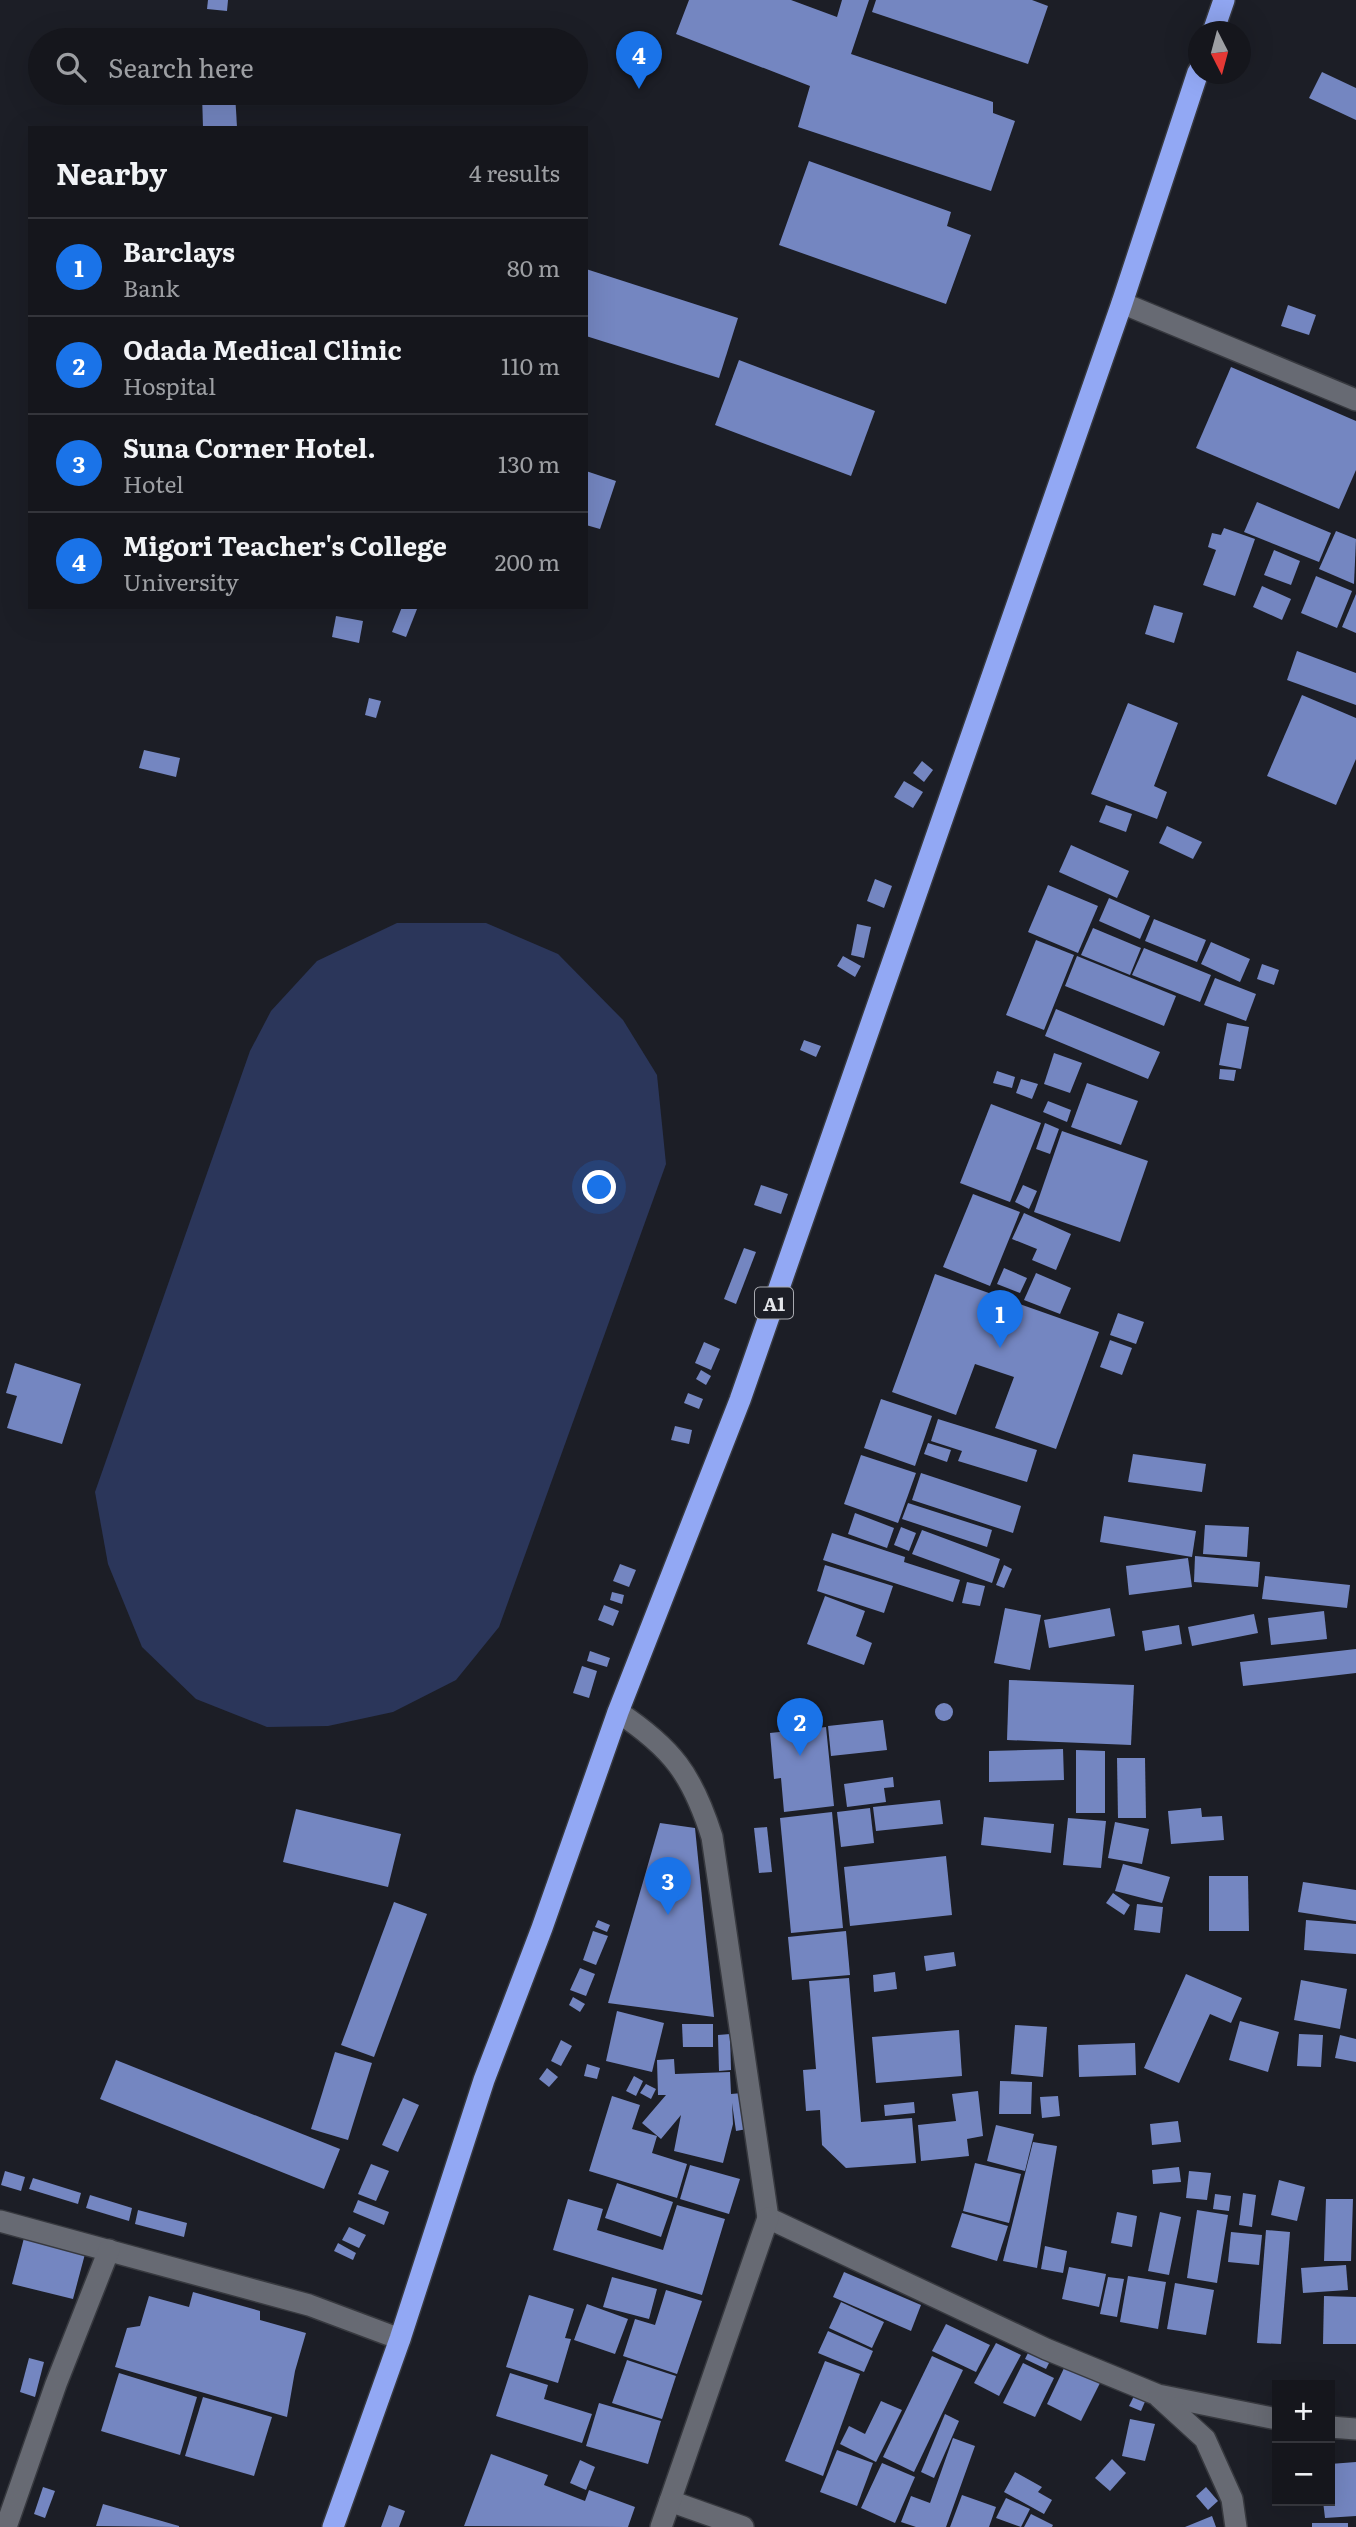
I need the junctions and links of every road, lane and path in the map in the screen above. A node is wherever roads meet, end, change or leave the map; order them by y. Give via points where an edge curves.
1 (1224, 0) edge
2 (1217, 21) edge
3 (1195, 84) edge
4 (1122, 303) junction
5 (1356, 400) edge
6 (618, 1712) junction
7 (768, 2218) junction
8 (0, 2221) edge
9 (109, 2250) junction
10 (400, 2339) junction
11 (1158, 2395) junction
12 (1272, 2418) edge
13 (1335, 2427) edge
14 (1356, 2429) edge
15 (670, 2501) junction
16 (6, 2527) edge
17 (333, 2527) edge
18 (661, 2527) edge
19 (743, 2527) edge
20 (1236, 2527) edge

1 - 2 highway
3 - 4 highway, A1
4 - 5 street
4 - 6 highway, A1 via 740,1400
6 - 7 street via 653,1735 674,1756 703,1808 712,1837
6 - 10 highway, A1 via 484,2080
7 - 11 street
7 - 15 street
8 - 9 street
9 - 10 street via 309,2305
9 - 16 street
10 - 17 highway, A1
11 - 12 street
11 - 20 street via 1205,2439 1232,2499
13 - 14 street
15 - 18 street
15 - 19 street

